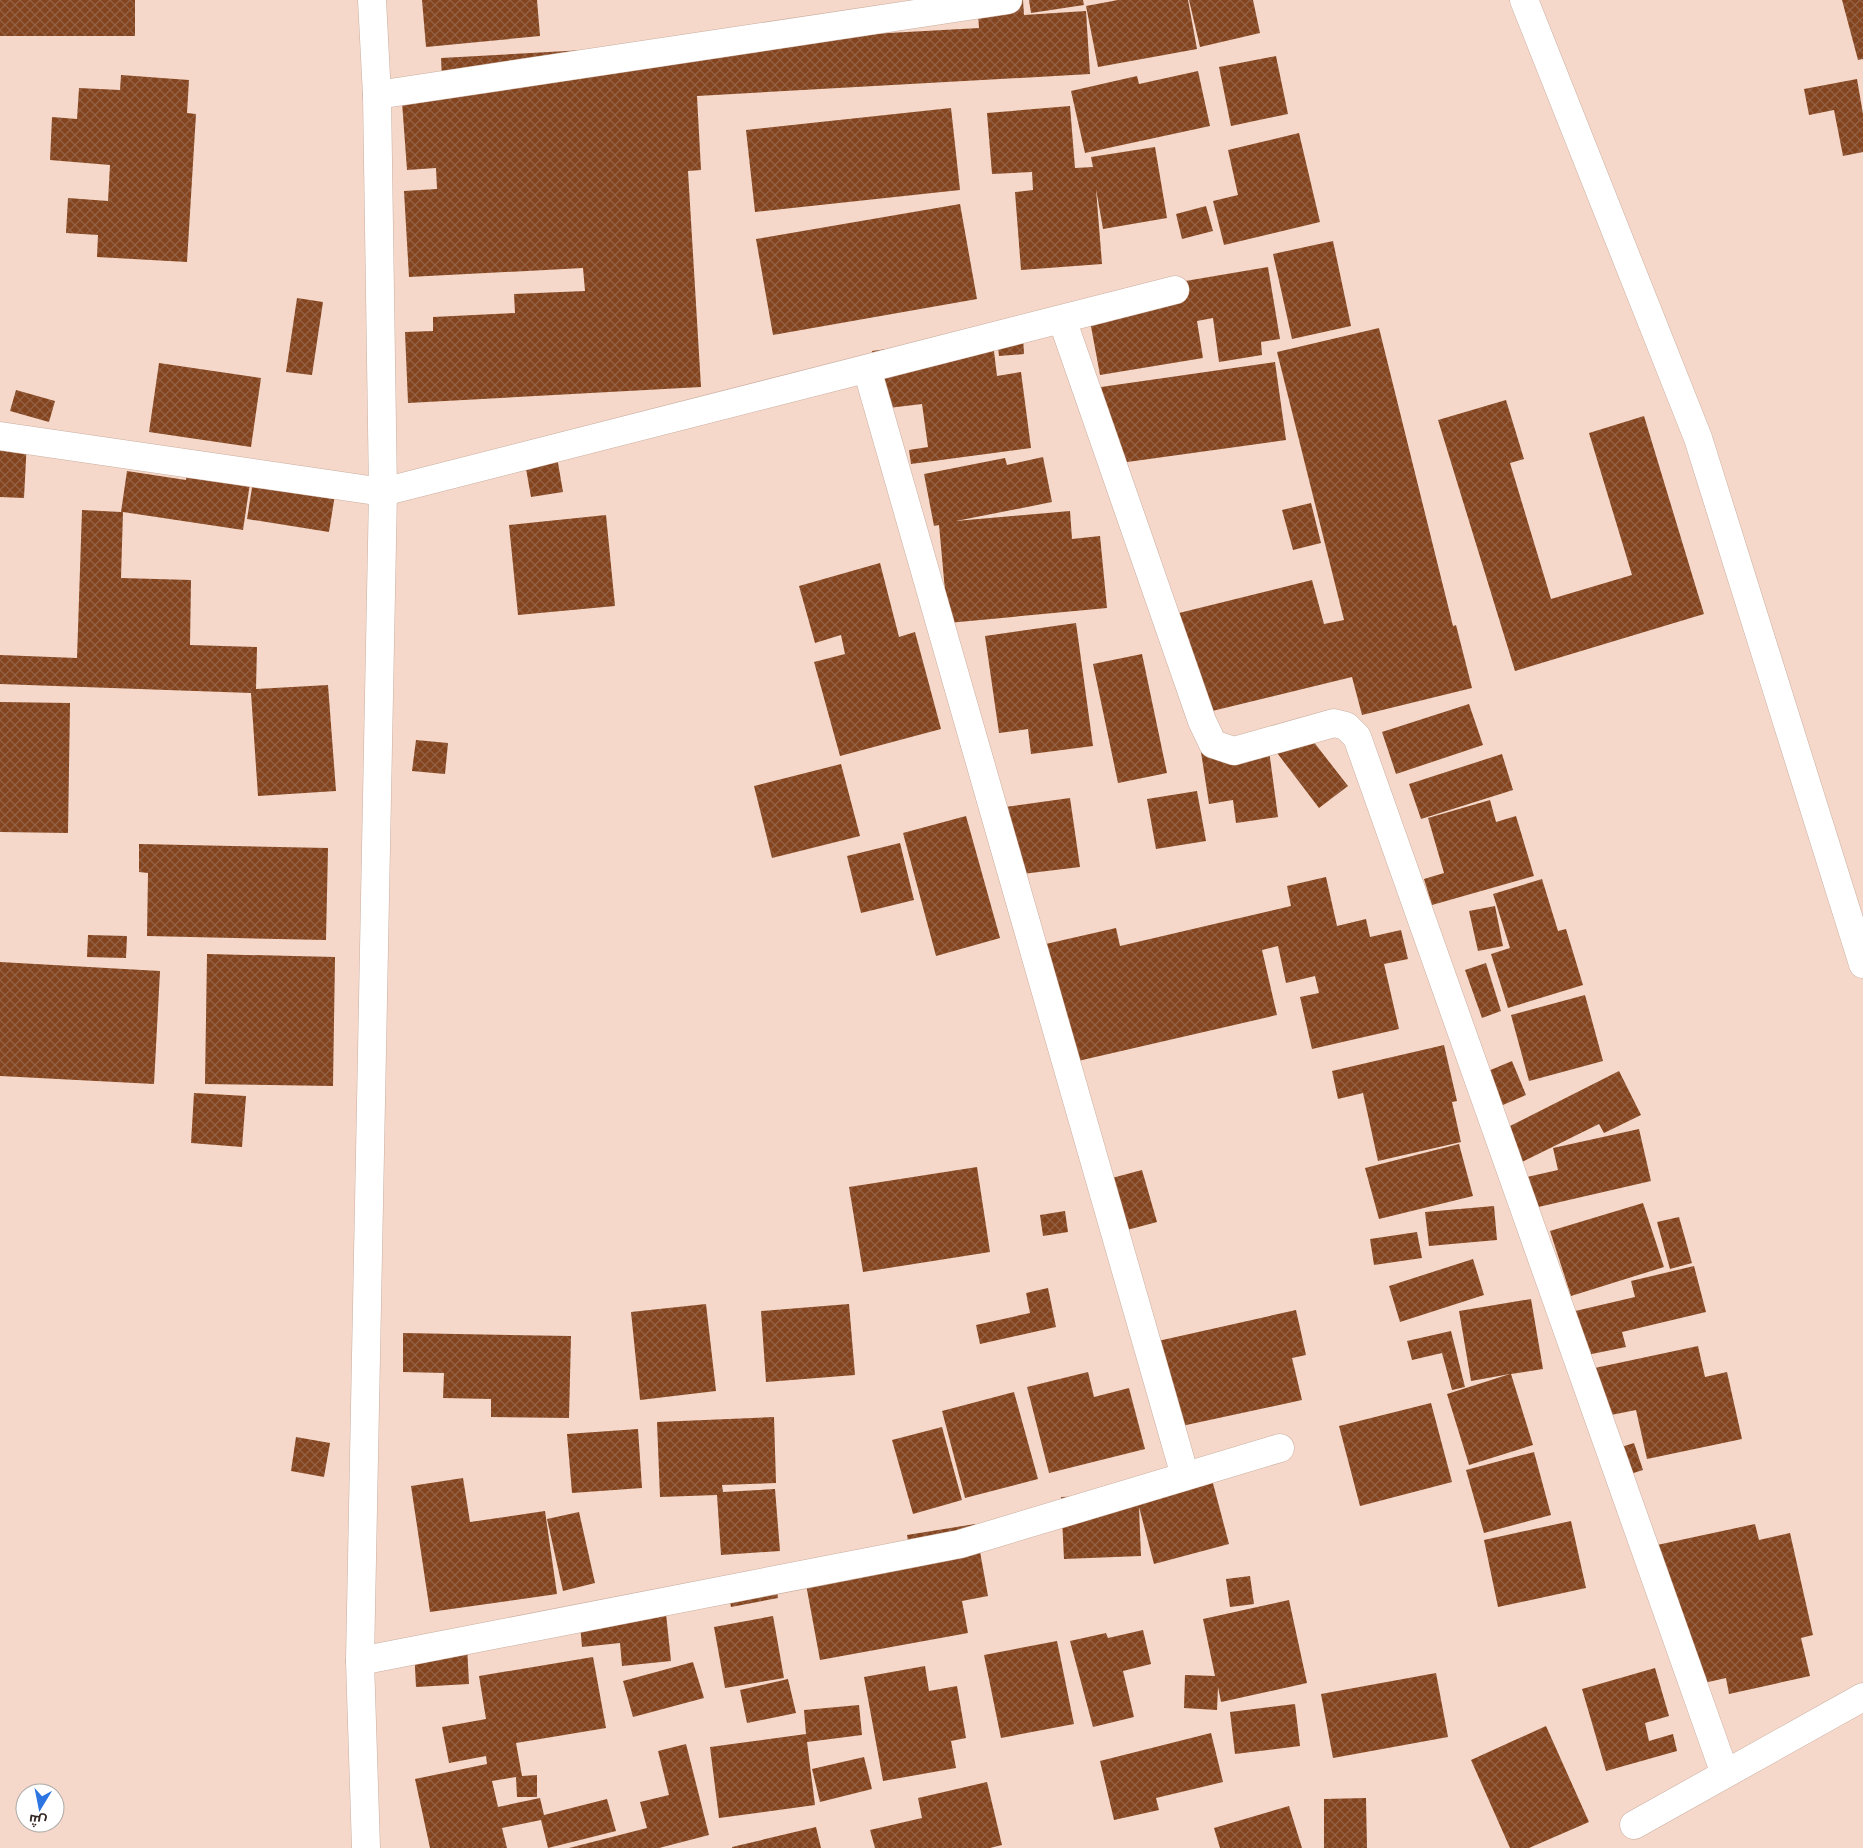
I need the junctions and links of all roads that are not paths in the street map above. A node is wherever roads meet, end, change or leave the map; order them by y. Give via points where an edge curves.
1 (372, 0) edge
2 (1008, 0) edge
3 (1524, 0) edge
4 (377, 95) junction
5 (1175, 290) dead end
6 (1062, 319) junction
7 (867, 369) junction
8 (0, 436) edge
9 (383, 492) junction
10 (1863, 964) edge
11 (1280, 1448) dead end
12 (1185, 1476) junction
13 (360, 1662) junction
14 (1863, 1697) edge
15 (1725, 1774) junction
16 (1634, 1825) dead end
17 (366, 1848) edge

1 - 4 street
2 - 4 street
3 - 10 street via 1698,438
4 - 9 street
5 - 6 street
6 - 7 street
6 - 15 street via 1202,721 1214,744 1234,751 1334,723 1346,726 1357,737
7 - 9 street
7 - 12 street
8 - 9 street
9 - 13 street
11 - 12 street
12 - 13 street via 960,1544
13 - 17 street
14 - 15 street
15 - 16 street

